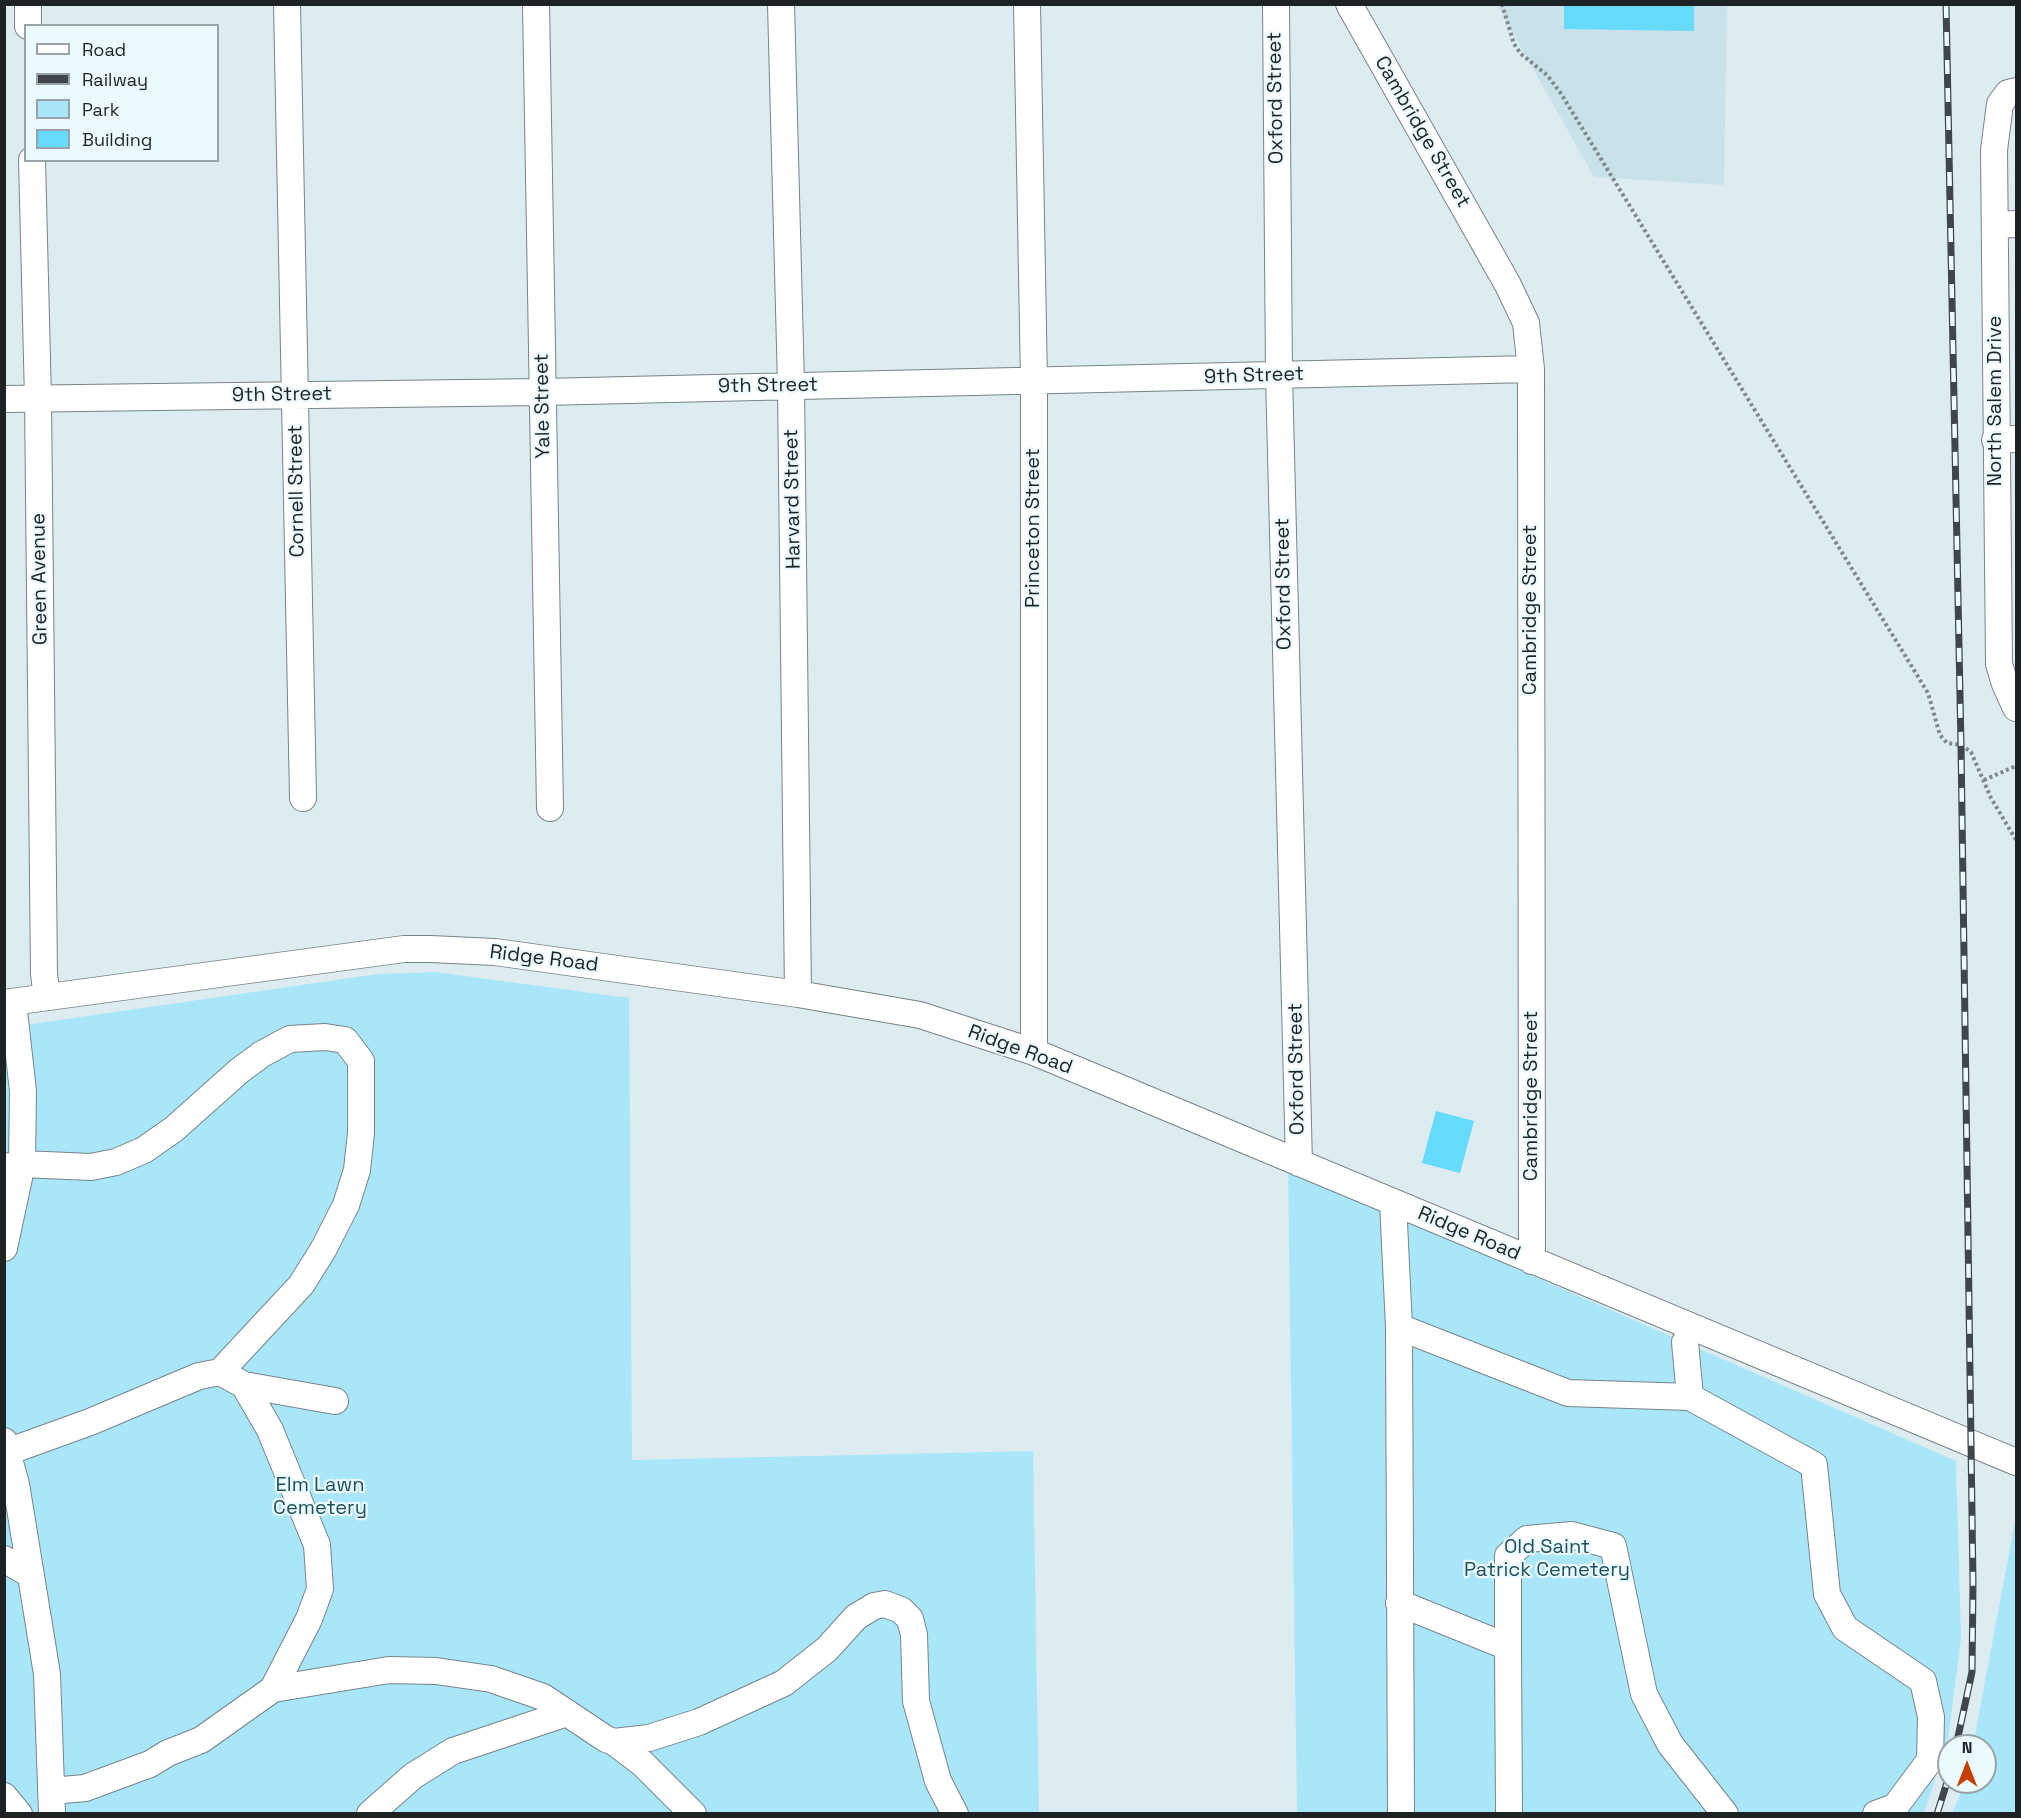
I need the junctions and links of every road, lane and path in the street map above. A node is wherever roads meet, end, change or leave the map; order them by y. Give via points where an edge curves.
1 (28, 4) edge
2 (286, 4) edge
3 (536, 4) edge
4 (781, 4) edge
5 (1027, 4) edge
6 (1276, 4) edge
7 (1349, 4) edge
8 (1502, 4) edge
9 (28, 24) edge
10 (2012, 92) edge
11 (32, 162) edge
12 (2006, 224) edge
13 (1531, 369) junction
14 (1279, 375) junction
15 (1034, 382) junction
16 (791, 385) junction
17 (542, 392) junction
18 (295, 395) junction
19 (4, 399) edge
20 (38, 399) junction
21 (2006, 440) edge
22 (2016, 708) edge
23 (2016, 766) edge
24 (1984, 780) junction
25 (303, 798) dead end
26 (550, 808) dead end
27 (2016, 840) edge
28 (798, 994) junction
29 (47, 997) junction
30 (9, 1002) edge
31 (1034, 1052) junction
32 (1299, 1162) junction
33 (13, 1166) edge
34 (1393, 1202) junction
35 (4, 1248) edge
36 (1532, 1261) junction
37 (1399, 1327) junction
38 (1685, 1342) dead end
39 (220, 1372) junction
40 (244, 1385) junction
41 (1690, 1397) junction
42 (335, 1401) dead end
43 (6, 1447) edge
44 (2016, 1462) edge
45 (4, 1559) edge
46 (31, 1575) junction
47 (1399, 1603) junction
48 (1508, 1647) junction
49 (273, 1689) junction
50 (567, 1713) junction
51 (615, 1742) junction
52 (4, 1796) edge
53 (51, 1802) edge
54 (20, 1814) edge
55 (370, 1814) edge
56 (693, 1814) edge
57 (955, 1814) edge
58 (1401, 1814) edge
59 (1509, 1814) edge
60 (1725, 1814) edge
61 (1876, 1814) edge

1 - 9 street
2 - 18 street, Cornell Street
3 - 17 street, Yale Street
4 - 16 street, Harvard Street
5 - 15 street, Princeton Street
6 - 14 street, Oxford Street
7 - 13 street, Cambridge Street via 1509,285 1526,323
8 - 24 path via 1514,44 1560,92 1928,693 1940,735 1947,743 1971,752
10 - 12 street, North Salem Drive via 2000,104 1996,124
11 - 20 street, Green Avenue
12 - 21 street, North Salem Drive
13 - 14 street, 9th Street
13 - 36 street, Cambridge Street
14 - 15 street, 9th Street
14 - 32 street, Oxford Street
15 - 16 street, 9th Street
15 - 31 street, Princeton Street
16 - 17 street, 9th Street
16 - 28 street, Harvard Street
17 - 18 street, 9th Street
17 - 26 street, Yale Street
18 - 20 street, 9th Street
18 - 25 street, Cornell Street
19 - 20 street, 9th Street
20 - 29 street, Green Avenue
21 - 22 street, North Salem Drive via 1999,664
23 - 24 path
24 - 27 path
28 - 29 street, Ridge Road via 495,951 404,948
28 - 31 street, Ridge Road via 920,1015
29 - 30 street, Ridge Road
30 - 33 street via 23,1091
31 - 32 street, Ridge Road
32 - 34 street, Ridge Road
33 - 35 street
33 - 39 street via 91,1167 116,1162 144,1150 174,1129 239,1071 271,1049 290,1039 345,1040 361,1061 361,1133 357,1170 346,1205 301,1285
34 - 36 street, Ridge Road
34 - 37 street
36 - 44 street, Ridge Road
37 - 41 street via 1568,1393
37 - 47 street
38 - 41 street
39 - 40 street
39 - 43 street via 199,1376 90,1422
40 - 42 street
40 - 49 street via 270,1430 317,1545 320,1589
41 - 61 street via 1814,1465 1827,1594 1845,1628 1923,1681 1931,1718 1930,1760 1895,1807
43 - 46 street
45 - 46 street
46 - 53 street via 47,1674
47 - 48 street
47 - 58 street
48 - 59 street
48 - 60 street via 1508,1556 1527,1539 1572,1535 1613,1546 1644,1694 1670,1744
49 - 50 street via 390,1670 436,1671 491,1679 543,1697
49 - 53 street via 201,1740
50 - 51 street
50 - 55 street via 453,1751 413,1776
51 - 56 street
51 - 57 street via 649,1738 699,1722 784,1683 827,1649 856,1617 885,1604 901,1610 910,1619 916,1701 938,1781
52 - 54 street

